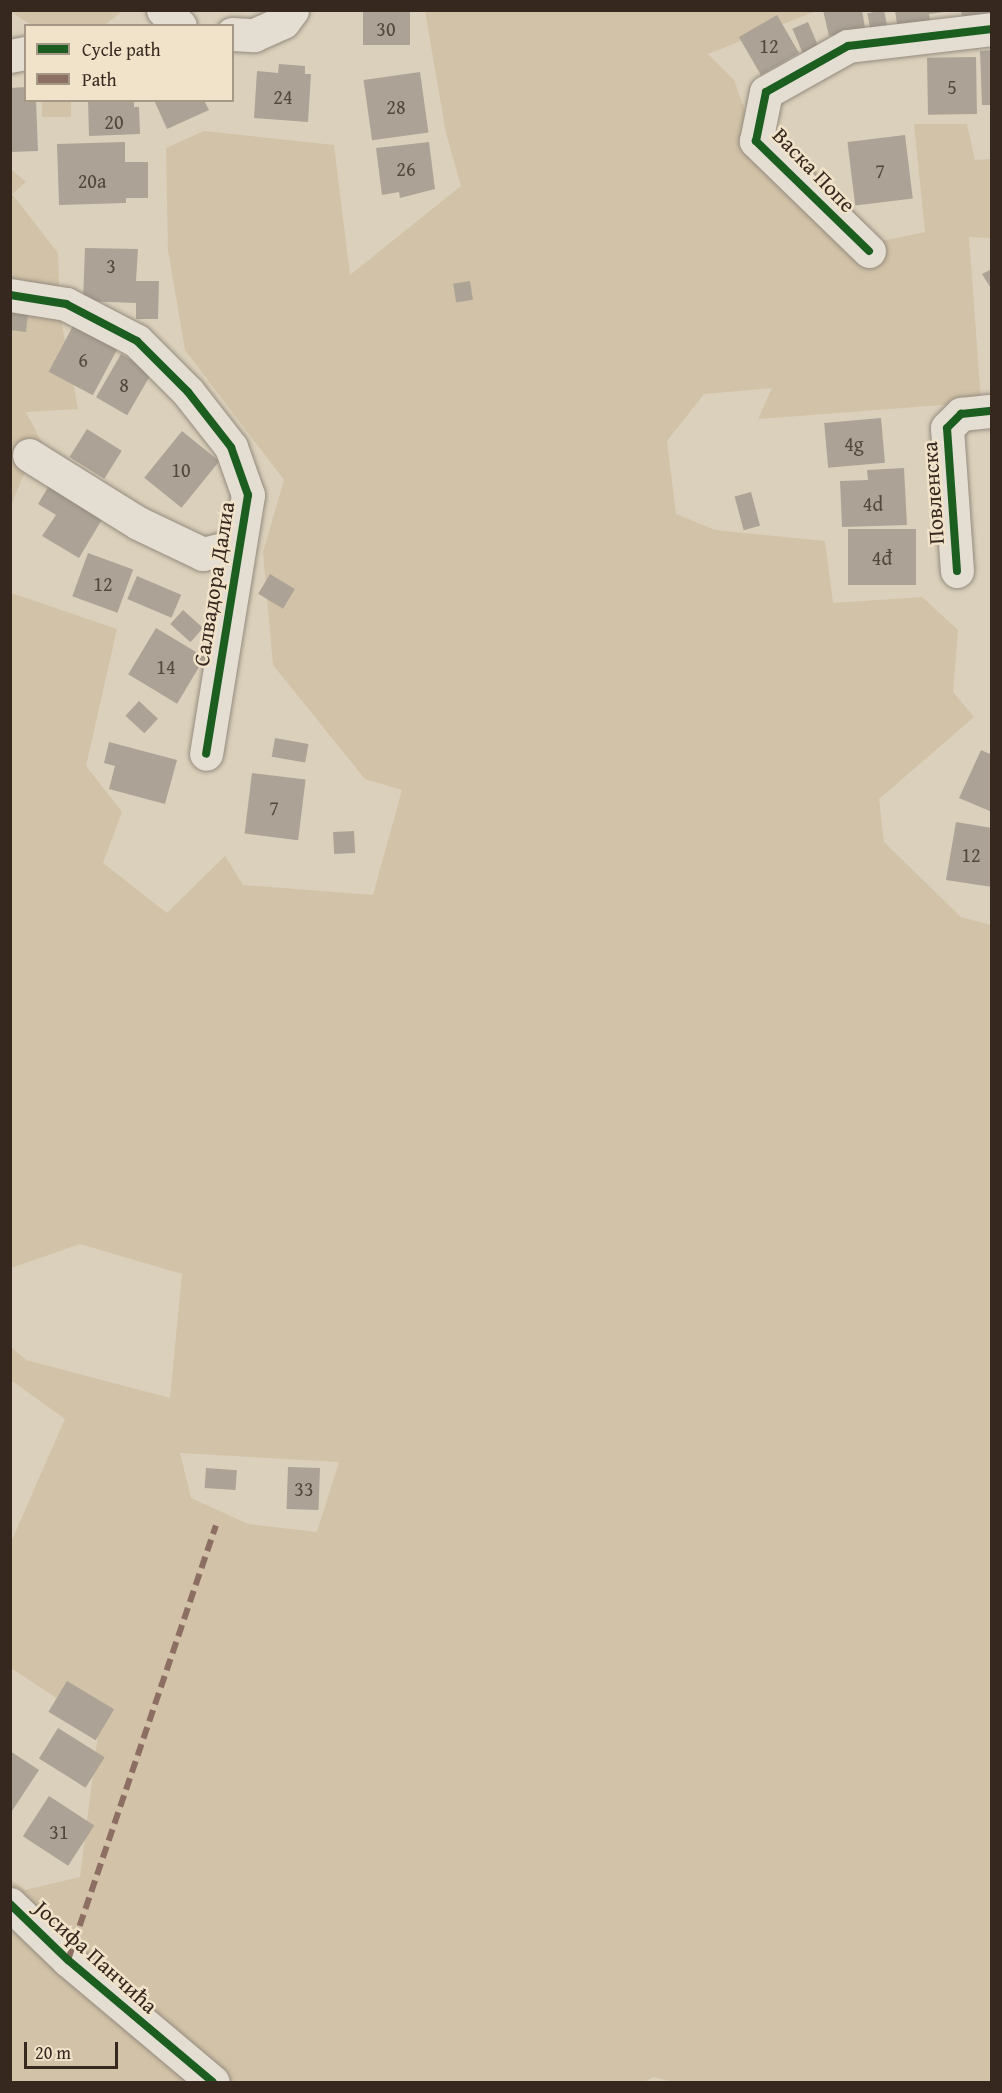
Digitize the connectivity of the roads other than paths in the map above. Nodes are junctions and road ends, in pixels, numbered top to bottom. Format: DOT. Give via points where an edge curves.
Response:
graph roads {
  1 [pos="292,10"];
  2 [pos="992,29"];
  3 [pos="234,34"];
  4 [pos="869,251"];
  5 [pos="10,295"];
  6 [pos="992,411"];
  7 [pos="29,455"];
  8 [pos="238,545"];
  9 [pos="957,571"];
  10 [pos="206,754"];
  11 [pos="10,1904"];
  12 [pos="213,2082"];
  1 -- 3 [label="street" via="283,22 254,34"];
  2 -- 4 [label="street, Васка Попе" via="848,46 766,92 756,141"];
  5 -- 8 [label="street, Салвадора Далиа" via="66,304 137,341 188,392 231,447 248,495"];
  6 -- 9 [label="street, Повленска" via="961,414 947,429"];
  7 -- 8 [label="street, Салвадора Далиа" via="138,523 203,554"];
  8 -- 10 [label="street, Салвадора Далиа"];
  11 -- 12 [label="street, Јосифа Панчића" via="68,1960"];
}
